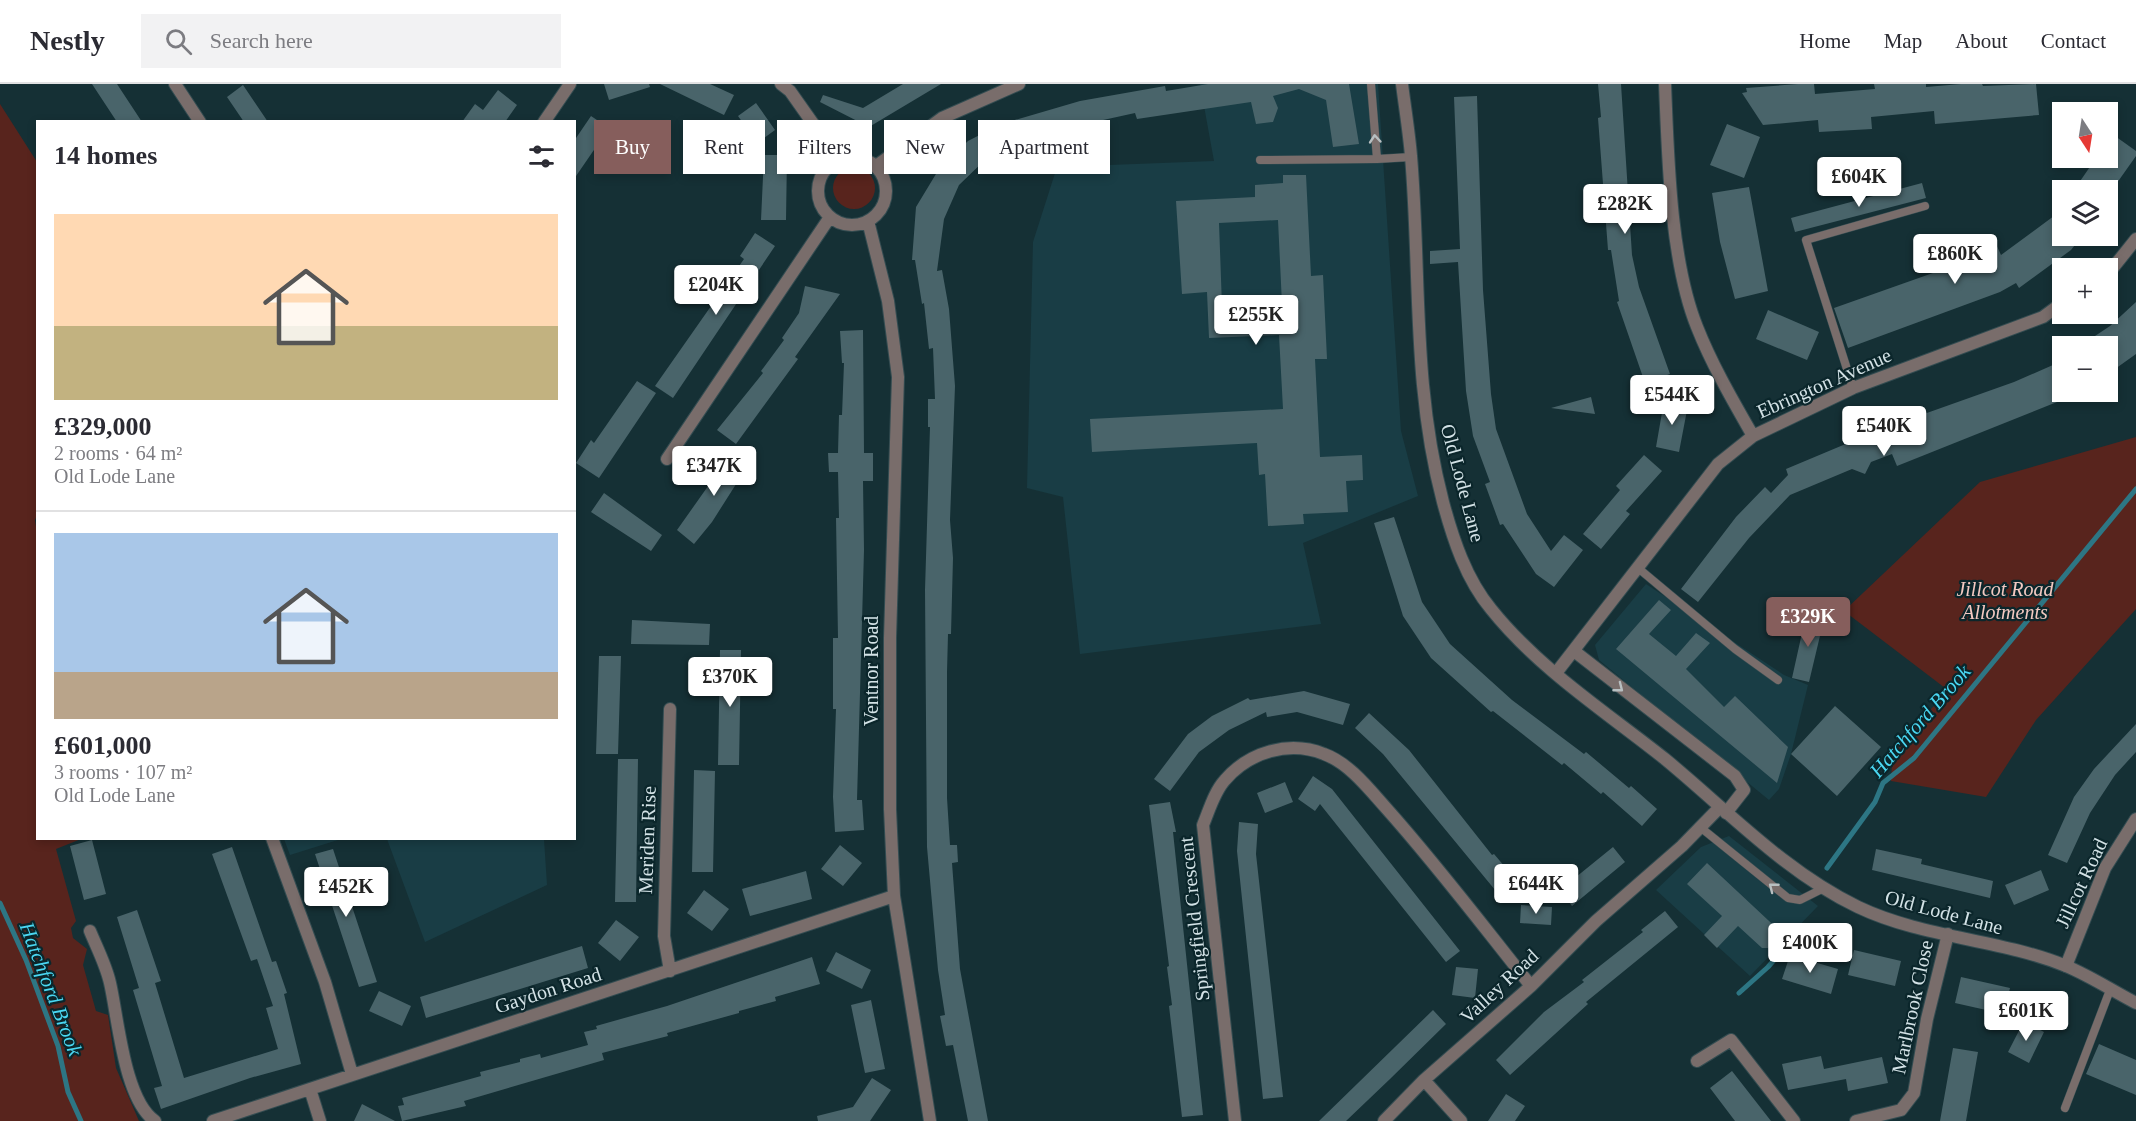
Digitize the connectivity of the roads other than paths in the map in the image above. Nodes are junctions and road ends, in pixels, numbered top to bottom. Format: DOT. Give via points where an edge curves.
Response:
graph roads {
  1 [pos="175,84"];
  2 [pos="570,84"];
  3 [pos="781,84"];
  4 [pos="1019,84"];
  5 [pos="1371,84"];
  6 [pos="1402,84"];
  7 [pos="1665,84"];
  8 [pos="199,120"];
  9 [pos="545,120"];
  10 [pos="810,120"];
  11 [pos="1411,157"];
  12 [pos="1377,159"];
  13 [pos="1260,160"];
  14 [pos="872,163"];
  15 [pos="876,166"];
  16 [pos="823,174"];
  17 [pos="1924,206"];
  18 [pos="830,217"];
  19 [pos="868,221"];
  20 [pos="2136,239"];
  21 [pos="2118,261"];
  22 [pos="2052,310"];
  23 [pos="1853,388"];
  24 [pos="1753,436"];
  25 [pos="667,459"];
  26 [pos="1638,568"];
  27 [pos="1574,651"];
  28 [pos="1556,673"];
  29 [pos="1778,680"];
  30 [pos="670,709"];
  31 [pos="1723,810"];
  32 [pos="2136,819"];
  33 [pos="1700,827"];
  34 [pos="273,840"];
  35 [pos="1824,888"];
  36 [pos="894,896"];
  37 [pos="90,931"];
  38 [pos="1948,934"];
  39 [pos="2066,966"];
  40 [pos="670,971"];
  41 [pos="1531,986"];
  42 [pos="2110,990"];
  43 [pos="2136,1003"];
  44 [pos="1698,1061"];
  45 [pos="352,1074"];
  46 [pos="1424,1080"];
  47 [pos="310,1089"];
  48 [pos="2065,1108"];
  49 [pos="155,1121"];
  50 [pos="213,1121"];
  51 [pos="320,1121"];
  52 [pos="930,1121"];
  53 [pos="1235,1121"];
  54 [pos="1384,1121"];
  55 [pos="1461,1121"];
  56 [pos="1794,1121"];
  57 [pos="1856,1121"];
  1 -- 8 [label="street"];
  2 -- 9 [label="street"];
  3 -- 10 [label="street"];
  4 -- 15 [label="street" via="942,118"];
  12 -- 5 [label="lane, one-way"];
  6 -- 11 [label="street, Old Lode Lane"];
  7 -- 24 [label="street" via="1668,152 1681,268 1689,303 1716,370"];
  11 -- 12 [label="lane"];
  11 -- 28 [label="street, Old Lode Lane" via="1419,362 1433,463 1449,523 1469,573 1489,607"];
  12 -- 13 [label="lane"];
  14 -- 15 [label="street"];
  15 -- 19 [label="street" via="886,182 886,198 878,214"];
  16 -- 18 [label="street" via="819,199"];
  17 -- 23 [label="lane" via="1806,240"];
  18 -- 19 [label="street" via="850,225"];
  18 -- 25 [label="street"];
  19 -- 36 [label="street, Ventnor Road" via="888,301 898,377 890,638"];
  20 -- 21 [label="street"];
  22 -- 23 [label="street, Ebrington Avenue"];
  23 -- 24 [label="street, Ebrington Avenue"];
  24 -- 26 [label="street, Ebrington Avenue" via="1718,464"];
  26 -- 27 [label="street, Ebrington Avenue"];
  26 -- 29 [label="lane"];
  27 -- 28 [label="street, Ebrington Avenue"];
  27 -- 31 [label="street, one-way" via="1735,776 1744,790"];
  28 -- 31 [label="street, Old Lode Lane"];
  30 -- 40 [label="street, Meriden Rise" via="663,936"];
  31 -- 33 [label="street, Valley Road"];
  31 -- 35 [label="street, Old Lode Lane"];
  32 -- 39 [label="street, Jillcot Road" via="2105,868"];
  35 -- 33 [label="lane, one-way" via="1800,900 1788,898"];
  33 -- 41 [label="street, Valley Road"];
  34 -- 45 [label="street" via="325,982"];
  35 -- 38 [label="street, Old Lode Lane" via="1885,919"];
  36 -- 40 [label="street, Gaydon Road"];
  36 -- 52 [label="street, Ventnor Road"];
  37 -- 49 [label="street" via="110,981 120,1043 134,1086 140,1102"];
  38 -- 39 [label="street, Old Lode Lane"];
  38 -- 57 [label="street, Marlbrook Close" via="1914,1093 1901,1110"];
  39 -- 42 [label="street, Old Lode Lane"];
  40 -- 45 [label="street, Gaydon Road"];
  41 -- 46 [label="street, Valley Road"];
  41 -- 53 [label="street, Springfield Crescent" via="1408,832 1342,764 1324,754 1296,749 1273,750 1247,759 1224,781 1203,825"];
  42 -- 43 [label="street, Old Lode Lane"];
  42 -- 48 [label="lane"];
  44 -- 56 [label="street" via="1731,1040"];
  45 -- 47 [label="street, Gaydon Road"];
  46 -- 54 [label="street, Valley Road"];
  46 -- 55 [label="street"];
  47 -- 50 [label="street, Gaydon Road"];
  47 -- 51 [label="street"];
}
